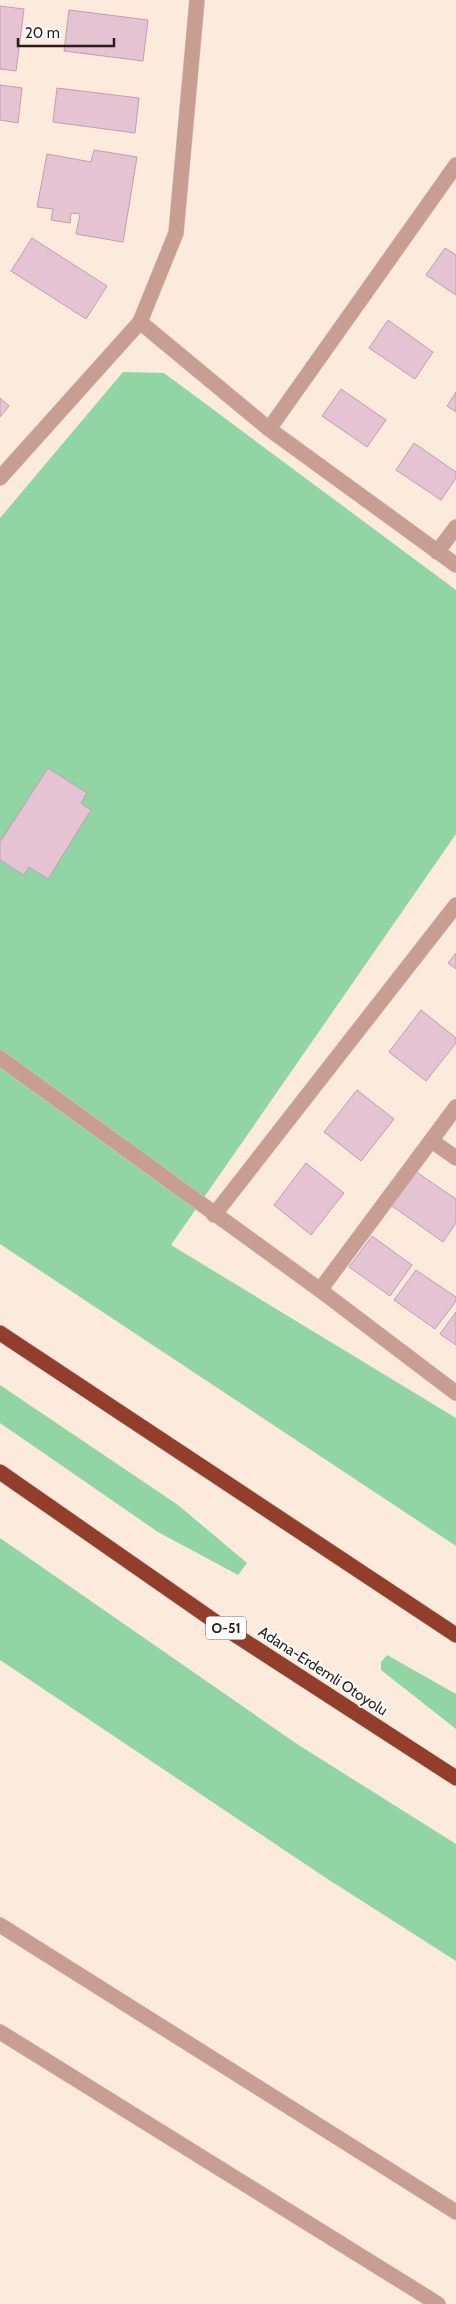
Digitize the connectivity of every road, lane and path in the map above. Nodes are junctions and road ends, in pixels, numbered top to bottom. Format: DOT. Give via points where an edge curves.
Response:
graph roads {
  1 [pos="197,0"];
  2 [pos="456,165"];
  3 [pos="140,322"];
  4 [pos="269,429"];
  5 [pos="0,478"];
  6 [pos="456,527"];
  7 [pos="437,552"];
  8 [pos="456,565"];
  9 [pos="456,905"];
  10 [pos="0,1058"];
  11 [pos="456,1107"];
  12 [pos="432,1141"];
  13 [pos="456,1158"];
  14 [pos="214,1215"];
  15 [pos="320,1290"];
  16 [pos="0,1333"];
  17 [pos="456,1393"];
  18 [pos="0,1472"];
  19 [pos="456,1635"];
  20 [pos="456,1778"];
  21 [pos="0,1925"];
  22 [pos="0,2032"];
  23 [pos="456,2212"];
  24 [pos="438,2304"];
  1 -- 3 [label="street" via="176,233"];
  2 -- 4 [label="street"];
  3 -- 4 [label="street"];
  3 -- 5 [label="street"];
  4 -- 7 [label="street"];
  6 -- 7 [label="street"];
  7 -- 8 [label="street"];
  9 -- 14 [label="street"];
  10 -- 14 [label="street"];
  11 -- 12 [label="street"];
  12 -- 13 [label="street"];
  12 -- 15 [label="street"];
  14 -- 15 [label="street"];
  15 -- 17 [label="street"];
  16 -- 19 [label="highway"];
  18 -- 20 [label="highway, Adana-Erdemli Otoyolu / O-51" via="220,1625"];
  21 -- 23 [label="street"];
  22 -- 24 [label="street"];
}
